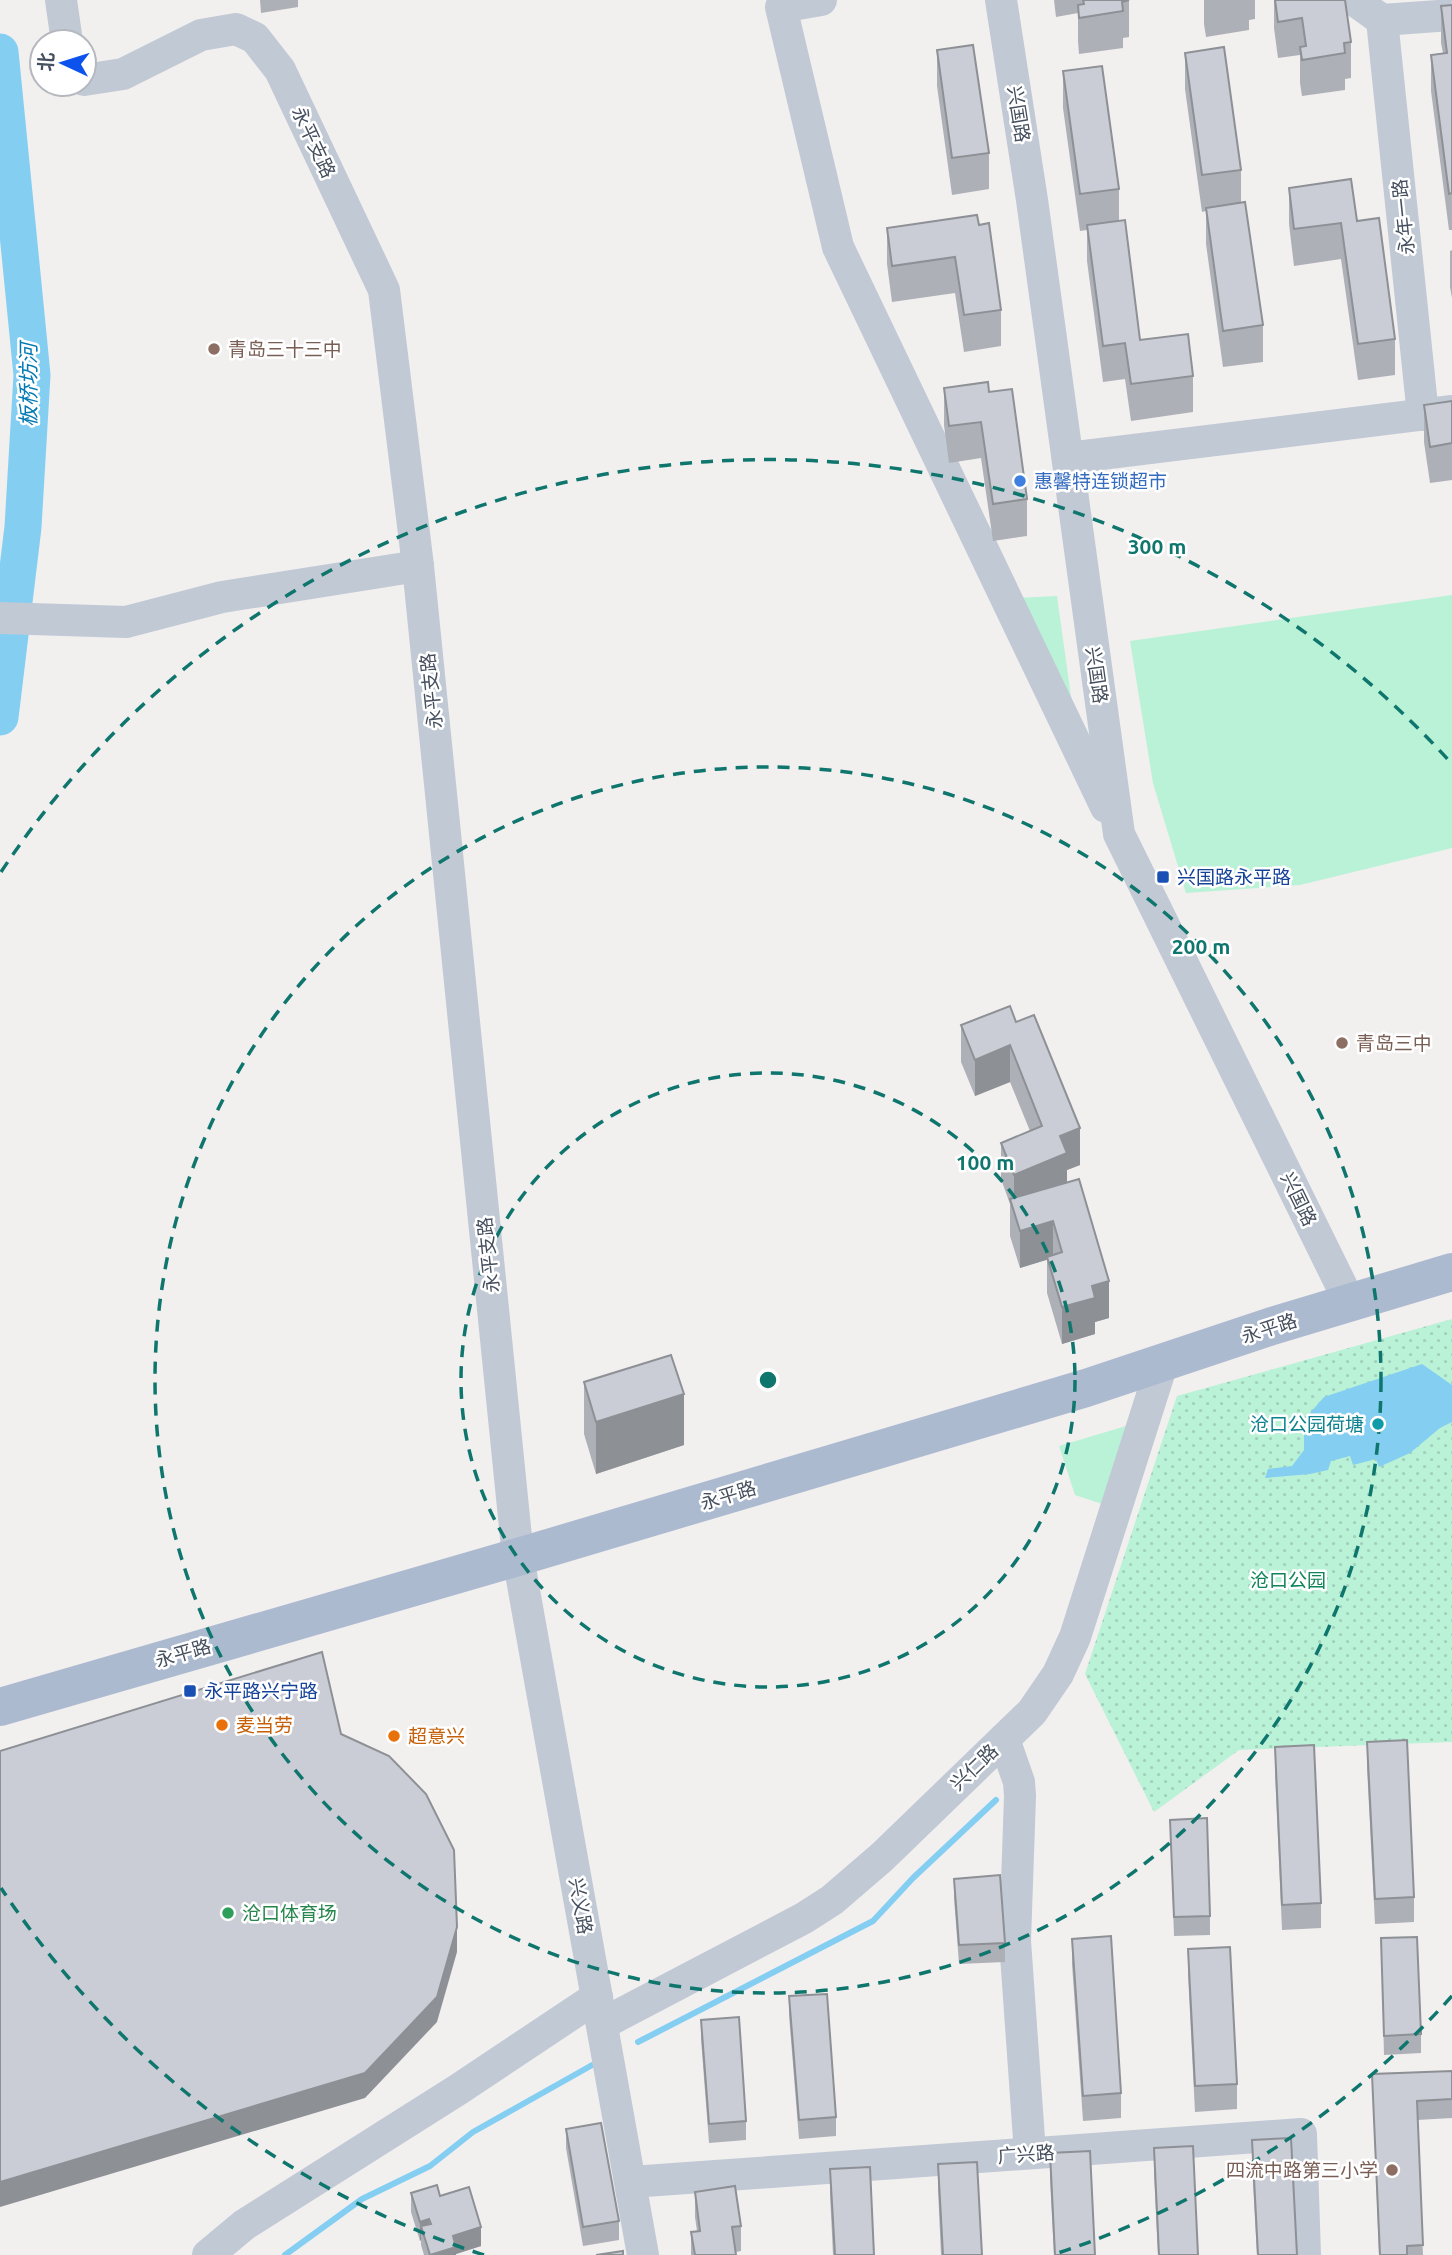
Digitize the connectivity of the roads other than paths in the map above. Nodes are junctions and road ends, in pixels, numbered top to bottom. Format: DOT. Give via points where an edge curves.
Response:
graph roads {
  1 [pos="61,0"];
  2 [pos="821,0"];
  3 [pos="1001,0"];
  4 [pos="1354,0"];
  5 [pos="1452,15"];
  6 [pos="1382,19"];
  7 [pos="65,28"];
  8 [pos="98,78"];
  9 [pos="1438,413"];
  10 [pos="1068,458"];
  11 [pos="418,566"];
  12 [pos="0,618"];
  13 [pos="1119,834"];
  14 [pos="1452,1272"];
  15 [pos="1350,1303"];
  16 [pos="1163,1362"];
  17 [pos="518,1558"];
  18 [pos="0,1707"];
  19 [pos="1004,1739"];
  20 [pos="600,2010"];
  21 [pos="1030,2153"];
  22 [pos="631,2182"];
  23 [pos="208,2255"];
  24 [pos="643,2255"];
  25 [pos="1305,2255"];
  1 -- 7 [label="street"];
  2 -- 13 [label="street" via="781,7 838,247"];
  3 -- 10 [label="street, 兴国路"];
  4 -- 6 [label="street"];
  5 -- 6 [label="street"];
  6 -- 9 [label="street, 永年一路"];
  8 -- 11 [label="street, 永平支路" via="123,74 201,35 236,29 255,38 280,70 384,290"];
  9 -- 10 [label="street"];
  10 -- 13 [label="street, 兴国路"];
  11 -- 12 [label="street" via="222,597 126,622"];
  11 -- 17 [label="street, 永平支路"];
  13 -- 15 [label="street, 兴国路"];
  14 -- 15 [label="main road, 永平路"];
  15 -- 16 [label="main road, 永平路"];
  16 -- 17 [label="main road, 永平路"];
  16 -- 19 [label="street, 兴仁路" via="1075,1637 1058,1674 1032,1712"];
  17 -- 18 [label="main road, 永平路"];
  17 -- 20 [label="street, 兴义路"];
  19 -- 20 [label="street, 兴仁路" via="832,1900"];
  19 -- 21 [label="street" via="1020,1796 1015,1941"];
  20 -- 22 [label="street, 兴义路"];
  20 -- 23 [label="street, 兴仁路" via="459,2089 244,2225"];
  21 -- 22 [label="street, 广兴路"];
  21 -- 25 [label="street, 广兴路" via="1301,2134"];
  22 -- 24 [label="street, 兴义路"];
}
